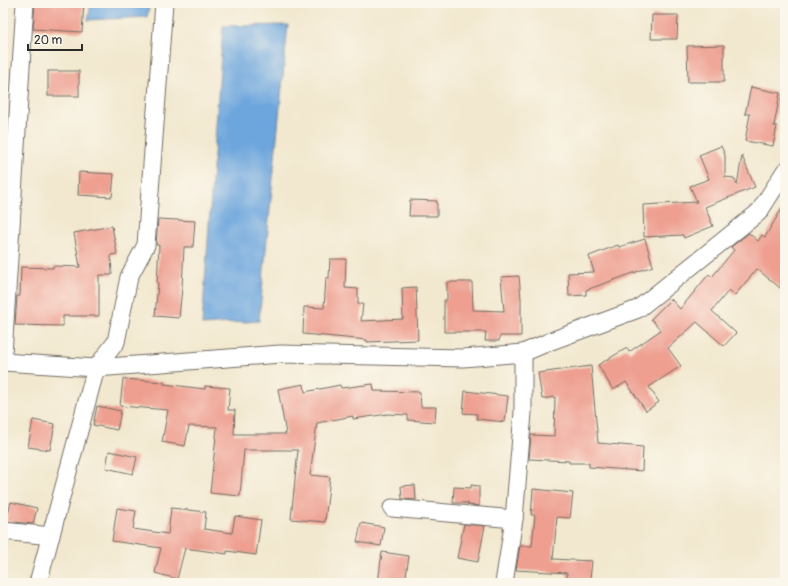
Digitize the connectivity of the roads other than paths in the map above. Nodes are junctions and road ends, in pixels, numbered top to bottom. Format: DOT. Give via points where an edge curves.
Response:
graph roads {
  1 [pos="25,3"];
  2 [pos="164,3"];
  3 [pos="785,171"];
  4 [pos="523,353"];
  5 [pos="3,354"];
  6 [pos="3,362"];
  7 [pos="96,368"];
  8 [pos="392,508"];
  9 [pos="514,519"];
  10 [pos="3,531"];
  11 [pos="51,536"];
  12 [pos="38,583"];
  13 [pos="504,583"];
  1 -- 5 [label="street"];
  2 -- 7 [label="street" via="146,245 129,277 116,342"];
  3 -- 4 [label="street" via="759,212 638,309"];
  4 -- 7 [label="street" via="463,358 280,354"];
  4 -- 9 [label="street" via="523,413"];
  6 -- 7 [label="street"];
  7 -- 11 [label="street"];
  8 -- 9 [label="street"];
  9 -- 13 [label="street"];
  10 -- 11 [label="street"];
  11 -- 12 [label="street"];
}
